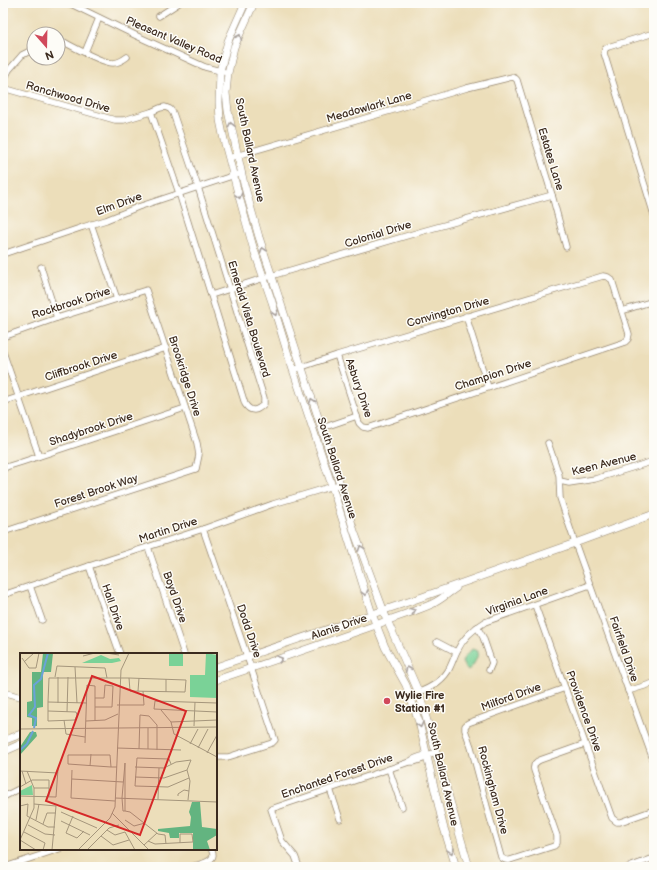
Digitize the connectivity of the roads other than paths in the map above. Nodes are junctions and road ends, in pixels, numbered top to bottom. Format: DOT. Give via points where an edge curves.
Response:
graph roads {
  1 [pos="69,3"];
  2 [pos="179,3"];
  3 [pos="245,3"];
  4 [pos="254,3"];
  5 [pos="159,16"];
  6 [pos="99,18"];
  7 [pos="653,35"];
  8 [pos="66,43"];
  9 [pos="85,52"];
  10 [pos="26,53"];
  11 [pos="127,57"];
  12 [pos="220,71"];
  13 [pos="228,73"];
  14 [pos="515,78"];
  15 [pos="3,82"];
  16 [pos="3,88"];
  17 [pos="151,112"];
  18 [pos="238,156"];
  19 [pos="229,158"];
  20 [pos="242,174"];
  21 [pos="233,175"];
  22 [pos="198,187"];
  23 [pos="178,194"];
  24 [pos="552,195"];
  25 [pos="652,200"];
  26 [pos="654,215"];
  27 [pos="90,224"];
  28 [pos="566,247"];
  29 [pos="3,254"];
  30 [pos="40,267"];
  31 [pos="272,276"];
  32 [pos="264,278"];
  33 [pos="230,289"];
  34 [pos="146,290"];
  35 [pos="211,295"];
  36 [pos="117,299"];
  37 [pos="650,302"];
  38 [pos="622,310"];
  39 [pos="466,316"];
  40 [pos="57,318"];
  41 [pos="3,336"];
  42 [pos="166,348"];
  43 [pos="3,352"];
  44 [pos="337,355"];
  45 [pos="301,367"];
  46 [pos="293,370"];
  47 [pos="488,387"];
  48 [pos="19,397"];
  49 [pos="3,402"];
  50 [pos="185,408"];
  51 [pos="357,416"];
  52 [pos="363,427"];
  53 [pos="322,428"];
  54 [pos="548,443"];
  55 [pos="39,456"];
  56 [pos="654,461"];
  57 [pos="196,469"];
  58 [pos="3,470"];
  59 [pos="560,481"];
  60 [pos="340,484"];
  61 [pos="332,486"];
  62 [pos="654,514"];
  63 [pos="203,529"];
  64 [pos="3,532"];
  65 [pos="575,543"];
  66 [pos="148,547"];
  67 [pos="88,566"];
  68 [pos="465,582"];
  69 [pos="590,585"];
  70 [pos="30,586"];
  71 [pos="3,595"];
  72 [pos="535,605"];
  73 [pos="384,610"];
  74 [pos="372,614"];
  75 [pos="42,620"];
  76 [pos="387,620"];
  77 [pos="376,625"];
  78 [pos="477,627"];
  79 [pos="437,642"];
  80 [pos="456,652"];
  81 [pos="120,653"];
  82 [pos="184,653"];
  83 [pos="247,657"];
  84 [pos="217,667"];
  85 [pos="251,668"];
  86 [pos="489,670"];
  87 [pos="217,680"];
  88 [pos="654,683"];
  89 [pos="565,688"];
  90 [pos="628,691"];
  91 [pos="3,692"];
  92 [pos="418,692"];
  93 [pos="410,695"];
  94 [pos="20,697"];
  95 [pos="465,726"];
  96 [pos="20,734"];
  97 [pos="3,741"];
  98 [pos="20,744"];
  99 [pos="585,744"];
  100 [pos="3,752"];
  101 [pos="436,752"];
  102 [pos="426,755"];
  103 [pos="217,757"];
  104 [pos="654,762"];
  105 [pos="389,769"];
  106 [pos="20,788"];
  107 [pos="330,789"];
  108 [pos="3,797"];
  109 [pos="402,807"];
  110 [pos="654,810"];
  111 [pos="340,819"];
  112 [pos="56,850"];
  113 [pos="212,850"];
  114 [pos="654,858"];
  115 [pos="5,867"];
  116 [pos="191,867"];
  117 [pos="299,867"];
  118 [pos="456,867"];
  119 [pos="469,867"];
  120 [pos="629,867"];
  1 -- 6 [label="street, Pleasant Valley Road"];
  2 -- 5 [label="street"];
  3 -- 12 [label="main road, South Ballard Avenue" via="228,41"];
  13 -- 4 [label="main road, South Ballard Avenue, one-way" via="234,47"];
  6 -- 9 [label="street"];
  6 -- 12 [label="street, Pleasant Valley Road" via="205,67"];
  7 -- 25 [label="street" via="611,46 605,49 604,53"];
  8 -- 9 [label="street"];
  9 -- 11 [label="street" via="112,63 120,62"];
  10 -- 15 [label="street" via="9,70"];
  12 -- 13 [label="street, Pleasant Valley Road"];
  12 -- 19 [label="main road, South Ballard Avenue" via="218,102"];
  18 -- 13 [label="main road, South Ballard Avenue, one-way" via="228,111"];
  14 -- 18 [label="street, Meadowlark Lane" via="467,88"];
  14 -- 24 [label="street, Estates Lane"];
  16 -- 17 [label="street, Ranchwood Drive" via="115,120"];
  17 -- 22 [label="street, Emerald Vista Boulevard" via="165,107 173,113"];
  17 -- 23 [label="street, Emerald Vista Boulevard"];
  18 -- 19 [label="street, Meadowlark Lane"];
  18 -- 20 [label="main road, South Ballard Avenue"];
  19 -- 21 [label="main road, South Ballard Avenue"];
  20 -- 21 [label="street, Elm Drive"];
  31 -- 20 [label="main road, South Ballard Avenue, one-way"];
  21 -- 22 [label="street, Elm Drive"];
  21 -- 32 [label="main road, South Ballard Avenue, one-way"];
  22 -- 23 [label="street, Elm Drive"];
  22 -- 33 [label="street, Emerald Vista Boulevard"];
  23 -- 27 [label="street, Elm Drive"];
  23 -- 35 [label="street, Emerald Vista Boulevard"];
  24 -- 28 [label="street, Estates Lane"];
  24 -- 31 [label="street, Colonial Drive"];
  25 -- 26 [label="street"];
  27 -- 29 [label="street, Elm Drive"];
  27 -- 36 [label="street"];
  30 -- 40 [label="street"];
  31 -- 32 [label="street, Colonial Drive"];
  31 -- 45 [label="main road, South Ballard Avenue"];
  32 -- 33 [label="street, Colonial Drive"];
  32 -- 46 [label="main road, South Ballard Avenue, one-way"];
  33 -- 35 [label="street, Colonial Drive"];
  33 -- 35 [label="street, Emerald Vista Boulevard" via="264,398 264,404 254,410 245,404"];
  34 -- 36 [label="street, Rockbrook Drive"];
  34 -- 42 [label="street, Brookridge Drive"];
  36 -- 40 [label="street, Rockbrook Drive"];
  37 -- 38 [label="street"];
  38 -- 39 [label="street, Convington Drive" via="612,280 603,276"];
  38 -- 47 [label="street, Champion Drive" via="629,334 625,342"];
  39 -- 44 [label="street, Convington Drive"];
  39 -- 47 [label="street"];
  40 -- 41 [label="street, Rockbrook Drive"];
  42 -- 48 [label="street, Cliffbrook Drive"];
  42 -- 50 [label="street, Brookridge Drive"];
  43 -- 48 [label="street"];
  44 -- 45 [label="street, Convington Drive"];
  44 -- 51 [label="street, Asbury Drive"];
  45 -- 46 [label="street, Convington Drive"];
  53 -- 45 [label="main road, South Ballard Avenue, one-way"];
  46 -- 61 [label="main road, South Ballard Avenue"];
  47 -- 52 [label="street, Champion Drive" via="368,428"];
  48 -- 49 [label="street, Cliffbrook Drive"];
  48 -- 55 [label="street"];
  50 -- 55 [label="street, Shadybrook Drive"];
  50 -- 57 [label="street, Brookridge Drive" via="199,455"];
  51 -- 52 [label="street, Asbury Drive"];
  51 -- 53 [label="street"];
  53 -- 60 [label="main road, South Ballard Avenue"];
  54 -- 59 [label="street, Fairfield Drive"];
  55 -- 58 [label="street, Shadybrook Drive"];
  56 -- 59 [label="street, Keen Avenue" via="595,479 569,483"];
  57 -- 64 [label="street, Forest Brook Way"];
  59 -- 65 [label="street, Fairfield Drive" via="560,498"];
  60 -- 61 [label="street, Martin Drive"];
  73 -- 60 [label="main road, South Ballard Avenue, one-way" via="354,531"];
  61 -- 63 [label="street, Martin Drive"];
  61 -- 74 [label="main road, South Ballard Avenue, one-way"];
  62 -- 65 [label="main road, Alanis Drive"];
  63 -- 66 [label="street, Martin Drive"];
  63 -- 83 [label="street, Dodd Drive"];
  65 -- 68 [label="main road, Alanis Drive"];
  65 -- 69 [label="street, Fairfield Drive"];
  66 -- 67 [label="street, Martin Drive"];
  66 -- 82 [label="street, Boyd Drive"];
  67 -- 70 [label="street, Martin Drive"];
  67 -- 81 [label="street, Hall Drive"];
  68 -- 73 [label="main road, Alanis Drive"];
  76 -- 68 [label="main road, Alanis Drive, one-way" via="431,604"];
  69 -- 72 [label="street, Virginia Lane"];
  69 -- 90 [label="street, Fairfield Drive"];
  70 -- 71 [label="street, Martin Drive"];
  70 -- 75 [label="street"];
  72 -- 78 [label="street, Virginia Lane"];
  72 -- 89 [label="street, Providence Drive"];
  73 -- 74 [label="main road, Alanis Drive"];
  73 -- 76 [label="main road, South Ballard Avenue"];
  74 -- 77 [label="main road, South Ballard Avenue"];
  74 -- 83 [label="main road, Alanis Drive"];
  76 -- 77 [label="main road, Alanis Drive"];
  92 -- 76 [label="main road, South Ballard Avenue, one-way"];
  85 -- 77 [label="main road, Alanis Drive, one-way"];
  77 -- 93 [label="main road, South Ballard Avenue"];
  78 -- 80 [label="street, Virginia Lane" via="468,634"];
  78 -- 86 [label="street" via="484,637 492,662"];
  79 -- 80 [label="street"];
  80 -- 92 [label="street, Virginia Lane" via="448,671 441,679 433,686"];
  83 -- 84 [label="main road, Alanis Drive"];
  83 -- 85 [label="street, Dodd Drive"];
  85 -- 87 [label="main road, Alanis Drive"];
  85 -- 103 [label="street, Dodd Drive" via="275,740 228,757"];
  88 -- 90 [label="street"];
  89 -- 95 [label="street, Milford Drive"];
  89 -- 99 [label="street, Providence Drive"];
  90 -- 104 [label="street, Fairfield Drive"];
  91 -- 94 [label="street"];
  92 -- 93 [label="street, Virginia Lane"];
  92 -- 101 [label="main road, South Ballard Avenue"];
  93 -- 102 [label="main road, South Ballard Avenue, one-way"];
  95 -- 99 [label="street, Rockingham Drive" via="501,857 508,861 554,846 558,841 534,765 537,761"];
  96 -- 97 [label="main road"];
  98 -- 100 [label="main road"];
  99 -- 110 [label="street, Providence Drive" via="612,818 620,822"];
  101 -- 102 [label="street, Enchanted Forest Drive"];
  101 -- 119 [label="main road, South Ballard Avenue"];
  102 -- 105 [label="street, Enchanted Forest Drive"];
  102 -- 118 [label="main road, South Ballard Avenue, one-way"];
  105 -- 107 [label="street, Enchanted Forest Drive"];
  105 -- 109 [label="street"];
  106 -- 108 [label="street"];
  107 -- 111 [label="street"];
  107 -- 117 [label="street, Enchanted Forest Drive" via="271,809 282,841 295,856"];
  112 -- 115 [label="street"];
  113 -- 116 [label="street" via="213,855 209,861"];
  114 -- 120 [label="street"];
}
